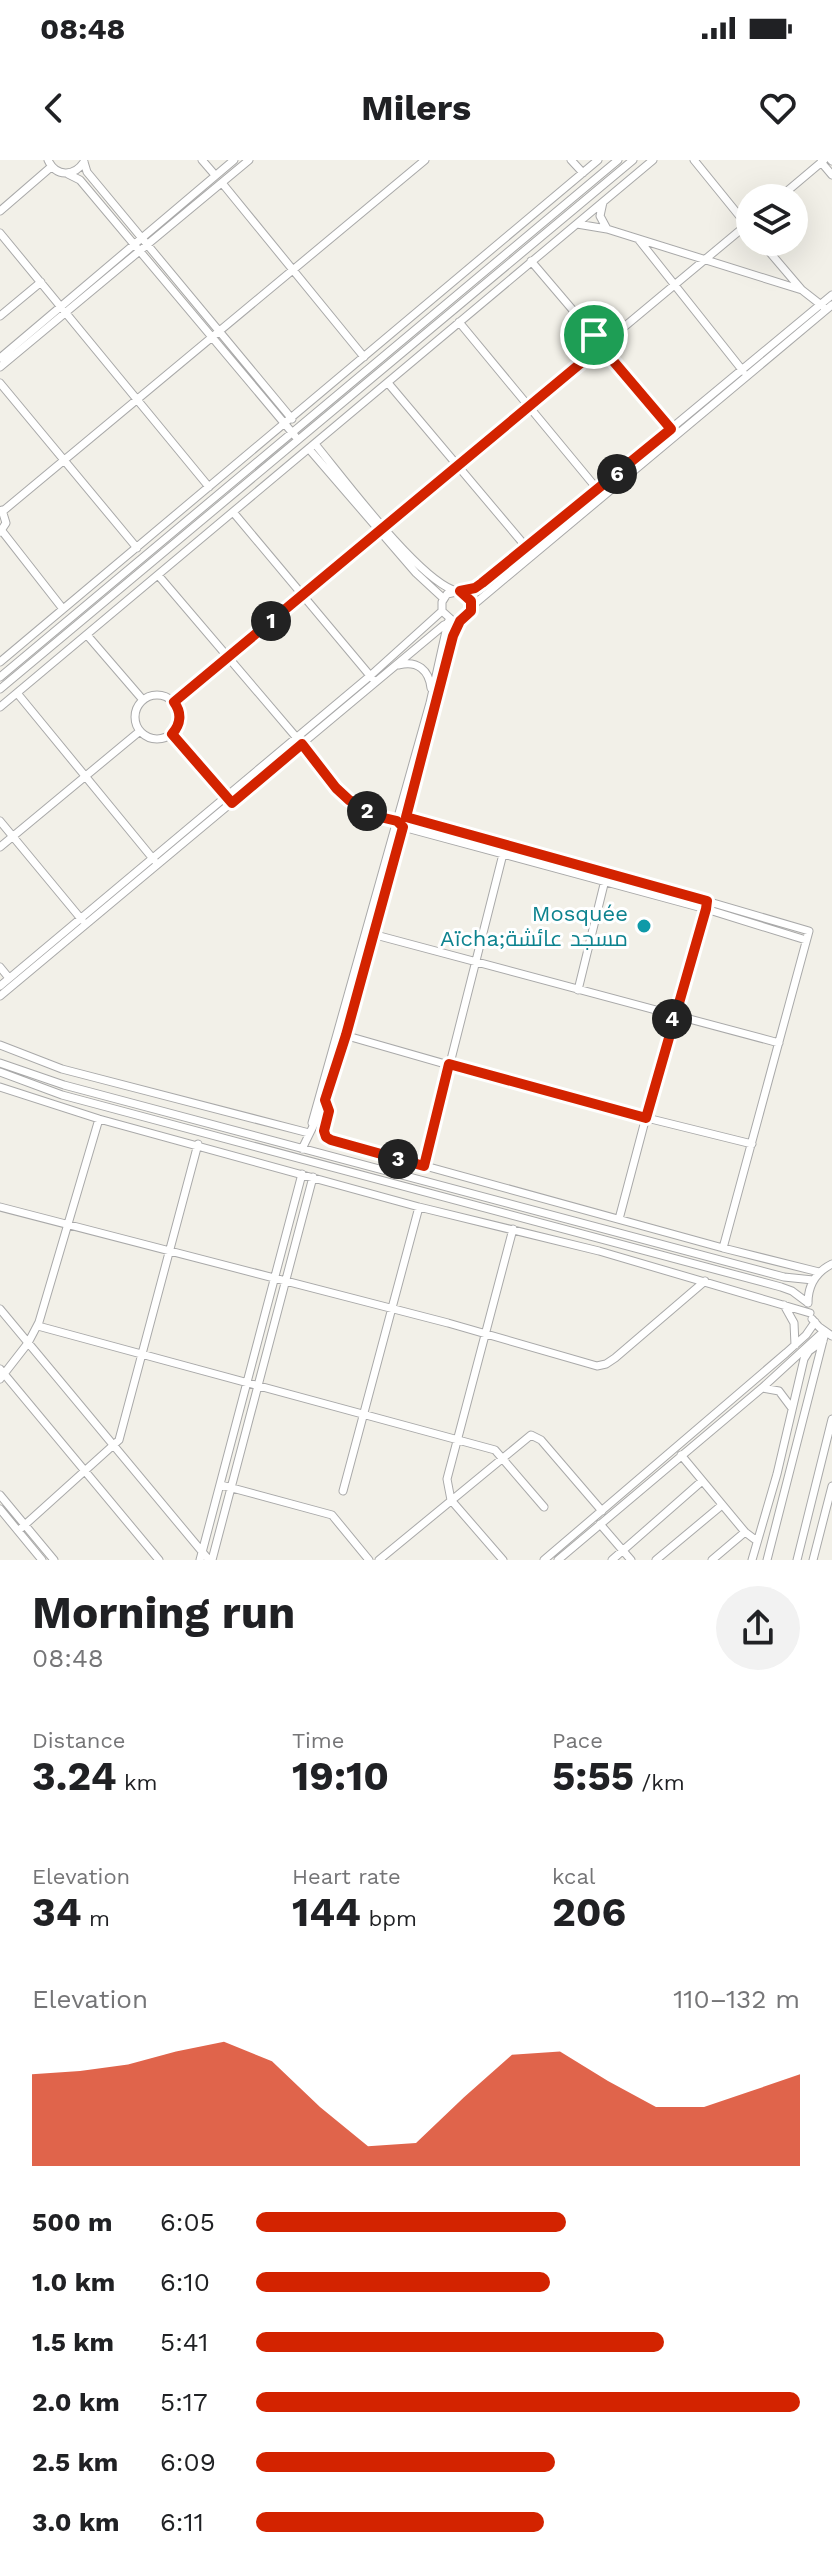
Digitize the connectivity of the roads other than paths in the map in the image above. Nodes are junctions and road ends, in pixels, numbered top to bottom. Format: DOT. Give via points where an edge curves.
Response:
graph roads {
  1 [pos="202,160"];
  2 [pos="234,160"];
  3 [pos="249,160"];
  4 [pos="425,160"];
  5 [pos="571,160"];
  6 [pos="598,160"];
  7 [pos="618,160"];
  8 [pos="633,160"];
  9 [pos="653,160"];
  10 [pos="694,160"];
  11 [pos="84,161"];
  12 [pos="822,161"];
  13 [pos="50,163"];
  14 [pos="583,173"];
  15 [pos="68,174"];
  16 [pos="215,175"];
  17 [pos="832,175"];
  18 [pos="222,183"];
  19 [pos="795,184"];
  20 [pos="604,201"];
  21 [pos="736,210"];
  22 [pos="0,211"];
  23 [pos="575,224"];
  24 [pos="607,229"];
  25 [pos="0,233"];
  26 [pos="736,235"];
  27 [pos="638,239"];
  28 [pos="145,242"];
  29 [pos="137,248"];
  30 [pos="773,256"];
  31 [pos="705,259"];
  32 [pos="531,261"];
  33 [pos="292,271"];
  34 [pos="41,282"];
  35 [pos="675,285"];
  36 [pos="802,290"];
  37 [pos="832,295"];
  38 [pos="827,306"];
  39 [pos="63,310"];
  40 [pos="0,316"];
  41 [pos="459,322"];
  42 [pos="220,330"];
  43 [pos="594,335"];
  44 [pos="211,337"];
  45 [pos="612,337"];
  46 [pos="593,353"];
  47 [pos="609,356"];
  48 [pos="364,357"];
  49 [pos="0,358"];
  50 [pos="0,367"];
  51 [pos="745,373"];
  52 [pos="0,383"];
  53 [pos="388,383"];
  54 [pos="138,398"];
  55 [pos="530,405"];
  56 [pos="291,418"];
  57 [pos="283,425"];
  58 [pos="299,427"];
  59 [pos="671,429"];
  60 [pos="291,434"];
  61 [pos="300,439"];
  62 [pos="312,446"];
  63 [pos="63,460"];
  64 [pos="458,466"];
  65 [pos="209,487"];
  66 [pos="598,490"];
  67 [pos="2,510"];
  68 [pos="233,512"];
  69 [pos="382,530"];
  70 [pos="1,532"];
  71 [pos="137,548"];
  72 [pos="527,548"];
  73 [pos="158,575"];
  74 [pos="458,591"];
  75 [pos="302,596"];
  76 [pos="443,598"];
  77 [pos="472,606"];
  78 [pos="63,609"];
  79 [pos="442,611"];
  80 [pos="452,621"];
  81 [pos="87,635"];
  82 [pos="229,656"];
  83 [pos="0,662"];
  84 [pos="393,668"];
  85 [pos="0,677"];
  86 [pos="373,680"];
  87 [pos="0,689"];
  88 [pos="17,693"];
  89 [pos="143,700"];
  90 [pos="174,702"];
  91 [pos="430,703"];
  92 [pos="0,707"];
  93 [pos="140,731"];
  94 [pos="172,734"];
  95 [pos="300,741"];
  96 [pos="85,776"];
  97 [pos="229,800"];
  98 [pos="0,821"];
  99 [pos="402,822"];
  100 [pos="13,836"];
  101 [pos="505,844"];
  102 [pos="0,847"];
  103 [pos="502,855"];
  104 [pos="156,861"];
  105 [pos="607,872"];
  106 [pos="605,883"];
  107 [pos="706,905"];
  108 [pos="83,921"];
  109 [pos="370,933"];
  110 [pos="806,940"];
  111 [pos="476,961"];
  112 [pos="0,967"];
  113 [pos="9,978"];
  114 [pos="0,986"];
  115 [pos="578,990"];
  116 [pos="0,996"];
  117 [pos="673,1015"];
  118 [pos="343,1034"];
  119 [pos="779,1043"];
  120 [pos="0,1045"];
  121 [pos="0,1063"];
  122 [pos="449,1064"];
  123 [pos="0,1072"];
  124 [pos="1,1090"];
  125 [pos="325,1100"];
  126 [pos="646,1118"];
  127 [pos="99,1119"];
  128 [pos="309,1133"];
  129 [pos="198,1144"];
  130 [pos="752,1144"];
  131 [pos="302,1149"];
  132 [pos="424,1166"];
  133 [pos="302,1174"];
  134 [pos="313,1177"];
  135 [pos="0,1207"];
  136 [pos="419,1207"];
  137 [pos="619,1219"];
  138 [pos="68,1226"];
  139 [pos="513,1229"];
  140 [pos="723,1248"];
  141 [pos="169,1251"];
  142 [pos="832,1264"];
  143 [pos="819,1272"];
  144 [pos="275,1279"];
  145 [pos="813,1280"];
  146 [pos="705,1281"];
  147 [pos="286,1282"];
  148 [pos="783,1303"];
  149 [pos="808,1303"];
  150 [pos="0,1309"];
  151 [pos="392,1309"];
  152 [pos="810,1313"];
  153 [pos="815,1322"];
  154 [pos="38,1326"];
  155 [pos="484,1334"];
  156 [pos="826,1335"];
  157 [pos="28,1343"];
  158 [pos="795,1345"];
  159 [pos="142,1354"];
  160 [pos="2,1374"];
  161 [pos="248,1382"];
  162 [pos="260,1385"];
  163 [pos="762,1388"];
  164 [pos="792,1409"];
  165 [pos="364,1412"];
  166 [pos="832,1419"];
  167 [pos="456,1437"];
  168 [pos="115,1446"];
  169 [pos="674,1448"];
  170 [pos="682,1457"];
  171 [pos="502,1458"];
  172 [pos="85,1472"];
  173 [pos="702,1481"];
  174 [pos="221,1485"];
  175 [pos="832,1486"];
  176 [pos="232,1488"];
  177 [pos="343,1491"];
  178 [pos="0,1495"];
  179 [pos="451,1500"];
  180 [pos="722,1505"];
  181 [pos="544,1507"];
  182 [pos="0,1509"];
  183 [pos="602,1511"];
  184 [pos="600,1524"];
  185 [pos="21,1527"];
  186 [pos="745,1532"];
  187 [pos="757,1541"];
  188 [pos="623,1550"];
  189 [pos="201,1556"];
  190 [pos="42,1560"];
  191 [pos="54,1560"];
  192 [pos="159,1560"];
  193 [pos="210,1560"];
  194 [pos="369,1560"];
  195 [pos="379,1560"];
  196 [pos="503,1560"];
  197 [pos="544,1560"];
  198 [pos="558,1560"];
  199 [pos="612,1560"];
  200 [pos="631,1560"];
  201 [pos="656,1560"];
  202 [pos="712,1560"];
  203 [pos="752,1560"];
  204 [pos="767,1560"];
  205 [pos="797,1560"];
  206 [pos="813,1560"];
  1 -- 16 [label="street"];
  2 -- 16 [label="street"];
  3 -- 18 [label="street"];
  4 -- 33 [label="street"];
  5 -- 14 [label="street"];
  6 -- 14 [label="street"];
  7 -- 58 [label="street"];
  8 -- 61 [label="street"];
  9 -- 20 [label="street"];
  10 -- 21 [label="street"];
  11 -- 15 [label="street"];
  11 -- 28 [label="street" via="87,172"];
  12 -- 17 [label="street"];
  12 -- 19 [label="street"];
  13 -- 15 [label="street"];
  13 -- 22 [label="street"];
  14 -- 48 [label="street"];
  15 -- 29 [label="street" via="80,180"];
  16 -- 28 [label="street"];
  18 -- 28 [label="street"];
  18 -- 33 [label="street"];
  20 -- 23 [label="street"];
  20 -- 24 [label="street" via="600,216"];
  23 -- 24 [label="street"];
  23 -- 32 [label="street"];
  24 -- 27 [label="street"];
  25 -- 34 [label="street"];
  26 -- 31 [label="street"];
  27 -- 31 [label="street"];
  27 -- 35 [label="street"];
  28 -- 29 [label="street"];
  28 -- 42 [label="street"];
  29 -- 39 [label="street"];
  29 -- 44 [label="street"];
  30 -- 36 [label="street"];
  31 -- 35 [label="street"];
  31 -- 36 [label="street"];
  32 -- 41 [label="street"];
  32 -- 43 [label="street"];
  33 -- 42 [label="street"];
  33 -- 48 [label="street"];
  34 -- 39 [label="street"];
  34 -- 40 [label="street"];
  35 -- 45 [label="street"];
  35 -- 51 [label="street"];
  36 -- 38 [label="street"];
  37 -- 38 [label="street"];
  38 -- 51 [label="street"];
  39 -- 49 [label="street"];
  39 -- 50 [label="street"];
  39 -- 54 [label="street"];
  41 -- 53 [label="street"];
  41 -- 55 [label="street"];
  42 -- 44 [label="street"];
  42 -- 56 [label="street"];
  43 -- 45 [label="street"];
  43 -- 46 [label="street" via="589,346"];
  44 -- 54 [label="street"];
  44 -- 57 [label="street"];
  45 -- 47 [label="street" via="615,345"];
  46 -- 47 [label="street"];
  46 -- 55 [label="street"];
  47 -- 59 [label="street"];
  48 -- 56 [label="street"];
  51 -- 59 [label="street"];
  51 -- 77 [label="street"];
  52 -- 63 [label="street"];
  53 -- 62 [label="street"];
  53 -- 64 [label="street"];
  54 -- 63 [label="street"];
  54 -- 65 [label="street"];
  55 -- 64 [label="street"];
  55 -- 66 [label="street"];
  56 -- 57 [label="street"];
  56 -- 58 [label="street"];
  57 -- 60 [label="street"];
  57 -- 65 [label="street"];
  58 -- 60 [label="street"];
  58 -- 61 [label="street"];
  59 -- 66 [label="street"];
  60 -- 61 [label="street"];
  60 -- 85 [label="street"];
  61 -- 87 [label="street"];
  62 -- 68 [label="street"];
  62 -- 69 [label="street"];
  63 -- 67 [label="street"];
  63 -- 71 [label="street"];
  64 -- 69 [label="street"];
  64 -- 72 [label="street"];
  65 -- 71 [label="street"];
  66 -- 72 [label="street"];
  67 -- 70 [label="street" via="6,523"];
  68 -- 73 [label="street"];
  68 -- 75 [label="street"];
  69 -- 74 [label="street" via="443,586"];
  69 -- 75 [label="street"];
  69 -- 76 [label="street"];
  70 -- 78 [label="street"];
  71 -- 78 [label="street"];
  72 -- 74 [label="street" via="475,588"];
  73 -- 81 [label="street"];
  73 -- 82 [label="street"];
  74 -- 76 [label="street"];
  74 -- 77 [label="street"];
  75 -- 82 [label="street"];
  75 -- 86 [label="street"];
  76 -- 79 [label="street"];
  77 -- 80 [label="street" via="468,615"];
  78 -- 83 [label="street"];
  79 -- 80 [label="street"];
  79 -- 86 [label="street"];
  80 -- 84 [label="street"];
  80 -- 91 [label="street"];
  80 -- 99 [label="street" via="453,636"];
  81 -- 88 [label="street"];
  81 -- 89 [label="street"];
  82 -- 90 [label="street"];
  82 -- 95 [label="street"];
  84 -- 86 [label="street"];
  84 -- 91 [label="street" via="410,663 423,669 431,682"];
  86 -- 95 [label="street"];
  88 -- 92 [label="street"];
  88 -- 96 [label="street"];
  89 -- 90 [label="street" via="161,694"];
  89 -- 93 [label="street" via="135,716"];
  90 -- 94 [label="street" via="180,715"];
  91 -- 99 [label="street"];
  93 -- 94 [label="street" via="159,739"];
  93 -- 96 [label="street"];
  94 -- 97 [label="street"];
  95 -- 97 [label="street"];
  95 -- 99 [label="street" via="349,800"];
  96 -- 100 [label="street"];
  96 -- 104 [label="street"];
  97 -- 104 [label="street"];
  98 -- 100 [label="street"];
  99 -- 101 [label="street"];
  99 -- 103 [label="street"];
  99 -- 109 [label="street"];
  100 -- 102 [label="street"];
  100 -- 108 [label="street"];
  101 -- 103 [label="street"];
  101 -- 105 [label="street"];
  103 -- 106 [label="street"];
  103 -- 111 [label="street"];
  104 -- 108 [label="street"];
  105 -- 106 [label="street"];
  105 -- 107 [label="street"];
  106 -- 107 [label="street"];
  106 -- 115 [label="street"];
  107 -- 110 [label="street"];
  107 -- 110 [label="street" via="809,931"];
  107 -- 117 [label="street"];
  108 -- 113 [label="street"];
  108 -- 116 [label="street"];
  109 -- 111 [label="street"];
  109 -- 118 [label="street"];
  110 -- 119 [label="street"];
  111 -- 115 [label="street"];
  111 -- 122 [label="street"];
  112 -- 113 [label="street"];
  113 -- 114 [label="street"];
  115 -- 117 [label="street"];
  117 -- 119 [label="street"];
  117 -- 126 [label="street"];
  118 -- 122 [label="street"];
  118 -- 125 [label="street"];
  118 -- 128 [label="street"];
  119 -- 130 [label="street"];
  120 -- 128 [label="street" via="62,1069"];
  121 -- 131 [label="street"];
  122 -- 126 [label="street"];
  122 -- 132 [label="street"];
  123 -- 149 [label="street" via="62,1095 781,1287"];
  124 -- 127 [label="street"];
  125 -- 128 [label="street"];
  125 -- 132 [label="street" via="326,1137"];
  126 -- 130 [label="street"];
  126 -- 137 [label="street"];
  127 -- 129 [label="street"];
  127 -- 138 [label="street"];
  128 -- 131 [label="street"];
  129 -- 133 [label="street"];
  129 -- 141 [label="street"];
  130 -- 140 [label="street"];
  131 -- 145 [label="street" via="784,1277"];
  132 -- 137 [label="street"];
  133 -- 134 [label="street"];
  133 -- 144 [label="street"];
  134 -- 136 [label="street"];
  134 -- 147 [label="street"];
  135 -- 138 [label="street"];
  136 -- 139 [label="street"];
  136 -- 151 [label="street"];
  137 -- 140 [label="street"];
  138 -- 141 [label="street"];
  138 -- 154 [label="street"];
  139 -- 146 [label="street"];
  139 -- 155 [label="street"];
  140 -- 143 [label="street"];
  141 -- 144 [label="street"];
  141 -- 159 [label="street"];
  142 -- 143 [label="street"];
  143 -- 145 [label="street"];
  144 -- 147 [label="street"];
  144 -- 161 [label="street"];
  145 -- 149 [label="street"];
  146 -- 148 [label="street"];
  146 -- 155 [label="street" via="603,1365"];
  147 -- 151 [label="street"];
  147 -- 162 [label="street"];
  148 -- 152 [label="street"];
  148 -- 158 [label="street" via="794,1323"];
  149 -- 152 [label="street"];
  150 -- 157 [label="street"];
  151 -- 155 [label="street"];
  151 -- 165 [label="street"];
  152 -- 153 [label="street"];
  153 -- 156 [label="street"];
  153 -- 158 [label="street"];
  154 -- 157 [label="street"];
  154 -- 159 [label="street"];
  155 -- 167 [label="street"];
  156 -- 163 [label="street"];
  156 -- 164 [label="street" via="804,1359"];
  156 -- 204 [label="street"];
  157 -- 160 [label="street"];
  157 -- 168 [label="street"];
  158 -- 169 [label="street"];
  159 -- 161 [label="street"];
  159 -- 168 [label="street"];
  160 -- 172 [label="street"];
  161 -- 162 [label="street"];
  161 -- 174 [label="street"];
  162 -- 165 [label="street"];
  162 -- 176 [label="street"];
  163 -- 164 [label="street" via="783,1395"];
  163 -- 170 [label="street"];
  164 -- 187 [label="street"];
  165 -- 167 [label="street"];
  165 -- 177 [label="street"];
  166 -- 205 [label="street"];
  167 -- 171 [label="street" via="495,1450"];
  167 -- 179 [label="street" via="447,1479"];
  168 -- 172 [label="street"];
  168 -- 189 [label="street"];
  169 -- 170 [label="street"];
  169 -- 183 [label="street"];
  170 -- 173 [label="street"];
  170 -- 184 [label="street"];
  171 -- 179 [label="street"];
  171 -- 181 [label="street"];
  171 -- 183 [label="street" via="528,1436 538,1437"];
  172 -- 185 [label="street"];
  172 -- 192 [label="street"];
  173 -- 180 [label="street"];
  173 -- 188 [label="street"];
  174 -- 176 [label="street"];
  174 -- 189 [label="street"];
  175 -- 206 [label="street"];
  176 -- 193 [label="street"];
  176 -- 194 [label="street" via="332,1515"];
  178 -- 185 [label="street"];
  179 -- 195 [label="street"];
  179 -- 196 [label="street"];
  180 -- 186 [label="street"];
  180 -- 201 [label="street"];
  182 -- 185 [label="street"];
  183 -- 197 [label="street"];
  184 -- 188 [label="street"];
  184 -- 198 [label="street"];
  185 -- 190 [label="street"];
  185 -- 191 [label="street"];
  186 -- 187 [label="street"];
  186 -- 202 [label="street"];
  187 -- 203 [label="street"];
  188 -- 199 [label="street"];
  188 -- 200 [label="street"];
  189 -- 193 [label="street"];
}
